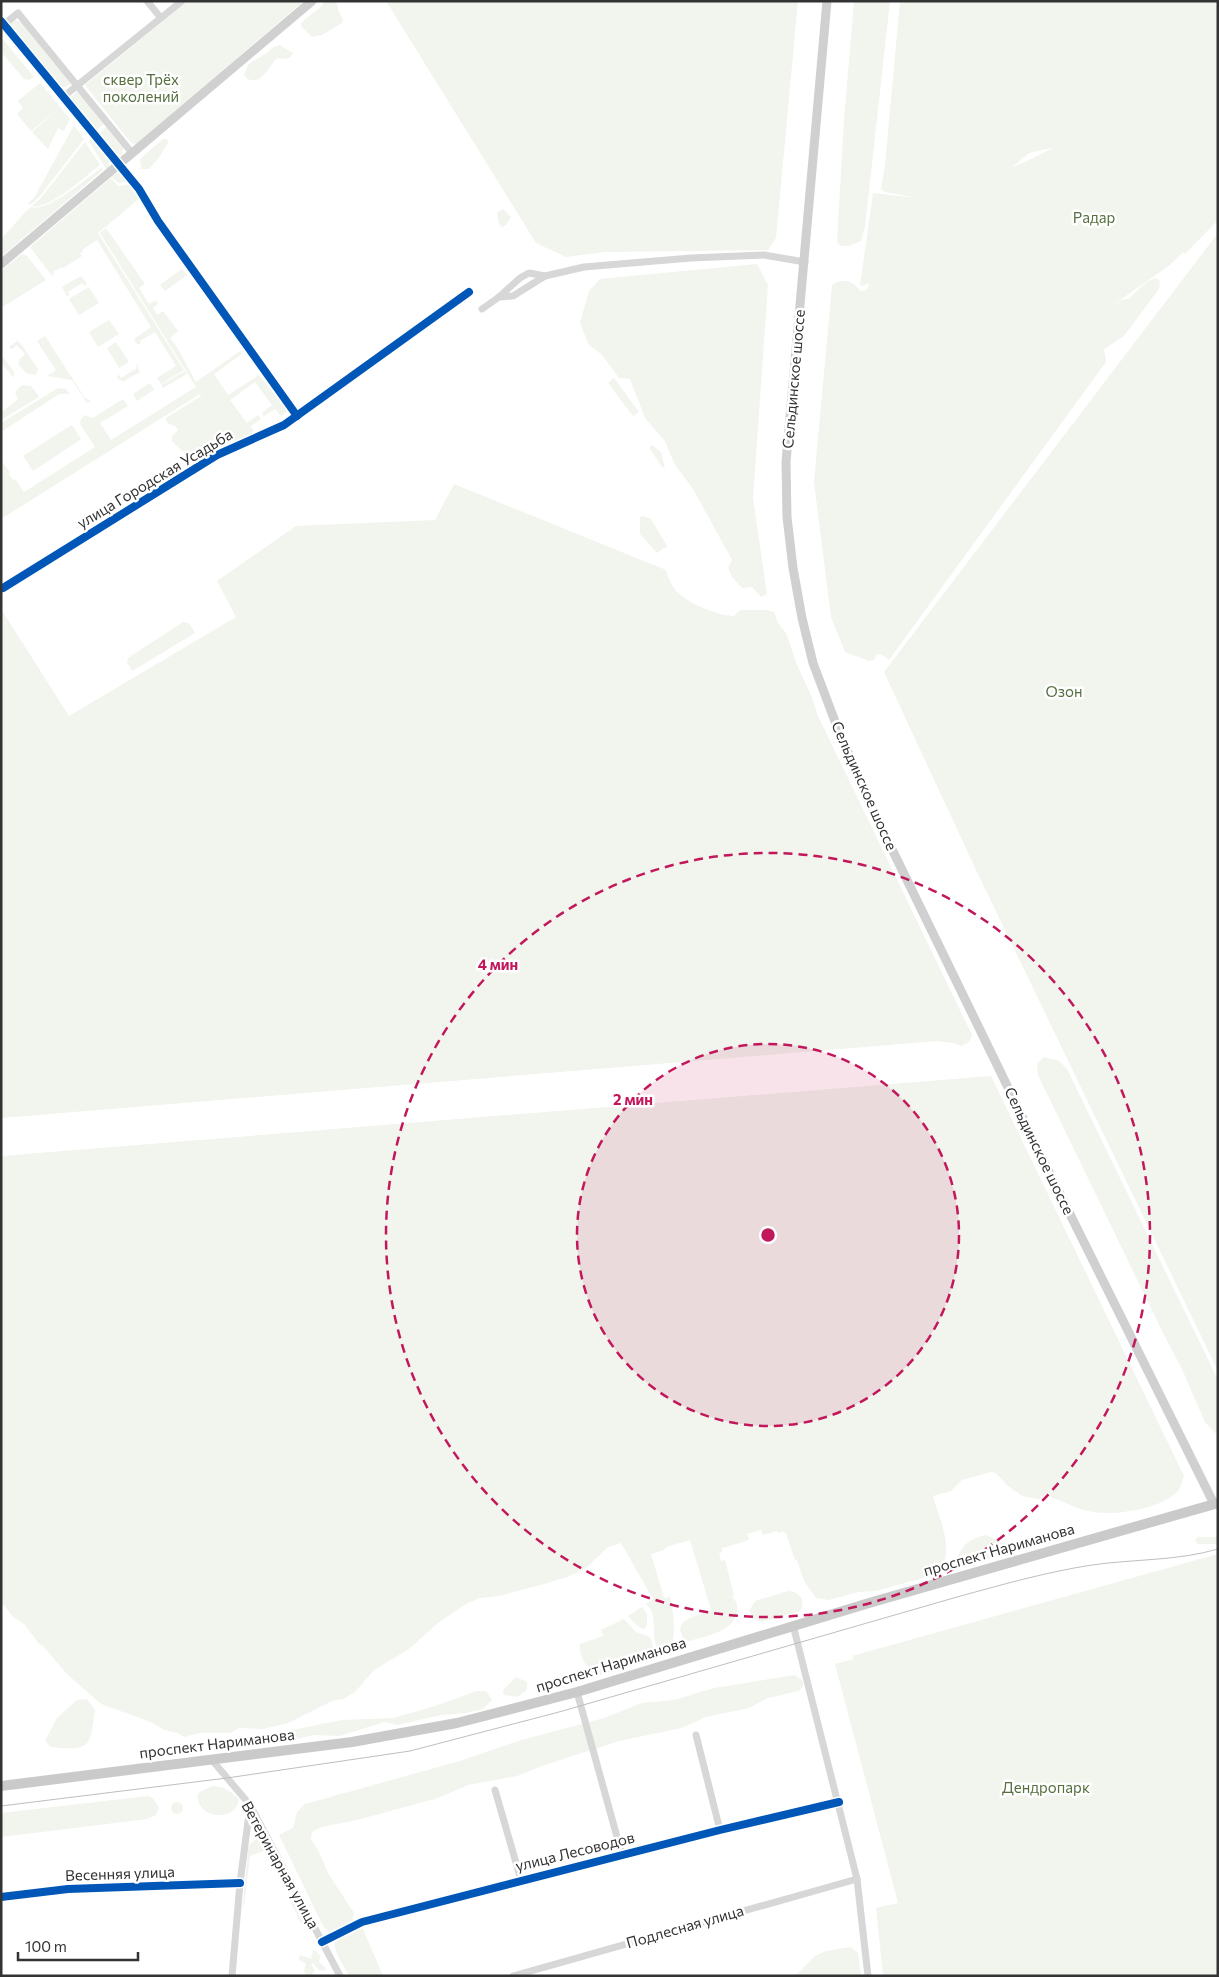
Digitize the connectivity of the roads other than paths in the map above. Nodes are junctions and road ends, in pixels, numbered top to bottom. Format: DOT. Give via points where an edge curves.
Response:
graph roads {
  1 [pos="147,1"];
  2 [pos="182,1"];
  3 [pos="312,1"];
  4 [pos="827,1"];
  5 [pos="161,18"];
  6 [pos="2,24"];
  7 [pos="78,85"];
  8 [pos="63,97"];
  9 [pos="132,153"];
  10 [pos="118,164"];
  11 [pos="805,262"];
  12 [pos="1,264"];
  13 [pos="545,276"];
  14 [pos="469,292"];
  15 [pos="499,297"];
  16 [pos="482,309"];
  17 [pos="297,416"];
  18 [pos="3,588"];
  19 [pos="1216,1504"];
  20 [pos="793,1625"];
  21 [pos="577,1692"];
  22 [pos="696,1735"];
  23 [pos="212,1760"];
  24 [pos="1,1786"];
  25 [pos="495,1790"];
  26 [pos="839,1802"];
  27 [pos="250,1805"];
  28 [pos="720,1830"];
  29 [pos="622,1855"];
  30 [pos="857,1879"];
  31 [pos="521,1880"];
  32 [pos="240,1883"];
  33 [pos="1,1897"];
  34 [pos="322,1942"];
  35 [pos="232,1976"];
  36 [pos="340,1976"];
  37 [pos="512,1976"];
  38 [pos="868,1976"];
  1 -- 5 [label="street"];
  2 -- 5 [label="street"];
  3 -- 9 [label="main road"];
  4 -- 11 [label="main road, Сельдинское шоссе"];
  5 -- 7 [label="street"];
  6 -- 7 [label="street" via="18,13"];
  6 -- 8 [label="street"];
  7 -- 8 [label="street"];
  7 -- 9 [label="street"];
  8 -- 10 [label="street"];
  9 -- 10 [label="main road"];
  10 -- 12 [label="main road"];
  10 -- 17 [label="street"];
  11 -- 13 [label="street" via="764,255 691,258 584,266"];
  11 -- 19 [label="main road, Сельдинское шоссе" via="786,462 787,517 793,568 813,663 870,804 1061,1197"];
  13 -- 15 [label="street" via="513,296"];
  13 -- 15 [label="street" via="529,274 520,278"];
  14 -- 17 [label="street, улица Городская Усадьба"];
  15 -- 16 [label="street"];
  17 -- 18 [label="street, улица Городская Усадьба" via="216,455"];
  19 -- 20 [label="main road, проспект Нариманова"];
  20 -- 21 [label="main road, проспект Нариманова"];
  20 -- 26 [label="street"];
  21 -- 23 [label="main road, проспект Нариманова" via="468,1721 393,1735"];
  21 -- 29 [label="street"];
  22 -- 28 [label="street"];
  23 -- 24 [label="main road, проспект Нариманова"];
  23 -- 27 [label="street, Ветеринарная улица"];
  25 -- 31 [label="street"];
  26 -- 28 [label="street, улица Лесоводов"];
  26 -- 30 [label="street"];
  27 -- 32 [label="street"];
  27 -- 34 [label="street, Ветеринарная улица"];
  28 -- 29 [label="street, улица Лесоводов"];
  29 -- 31 [label="street, улица Лесоводов"];
  30 -- 37 [label="street, Подлесная улица"];
  30 -- 38 [label="street"];
  31 -- 34 [label="street, улица Лесоводов" via="362,1922"];
  32 -- 33 [label="street, Весенняя улица" via="68,1889"];
  32 -- 35 [label="street"];
  34 -- 36 [label="street, Ветеринарная улица"];
}
